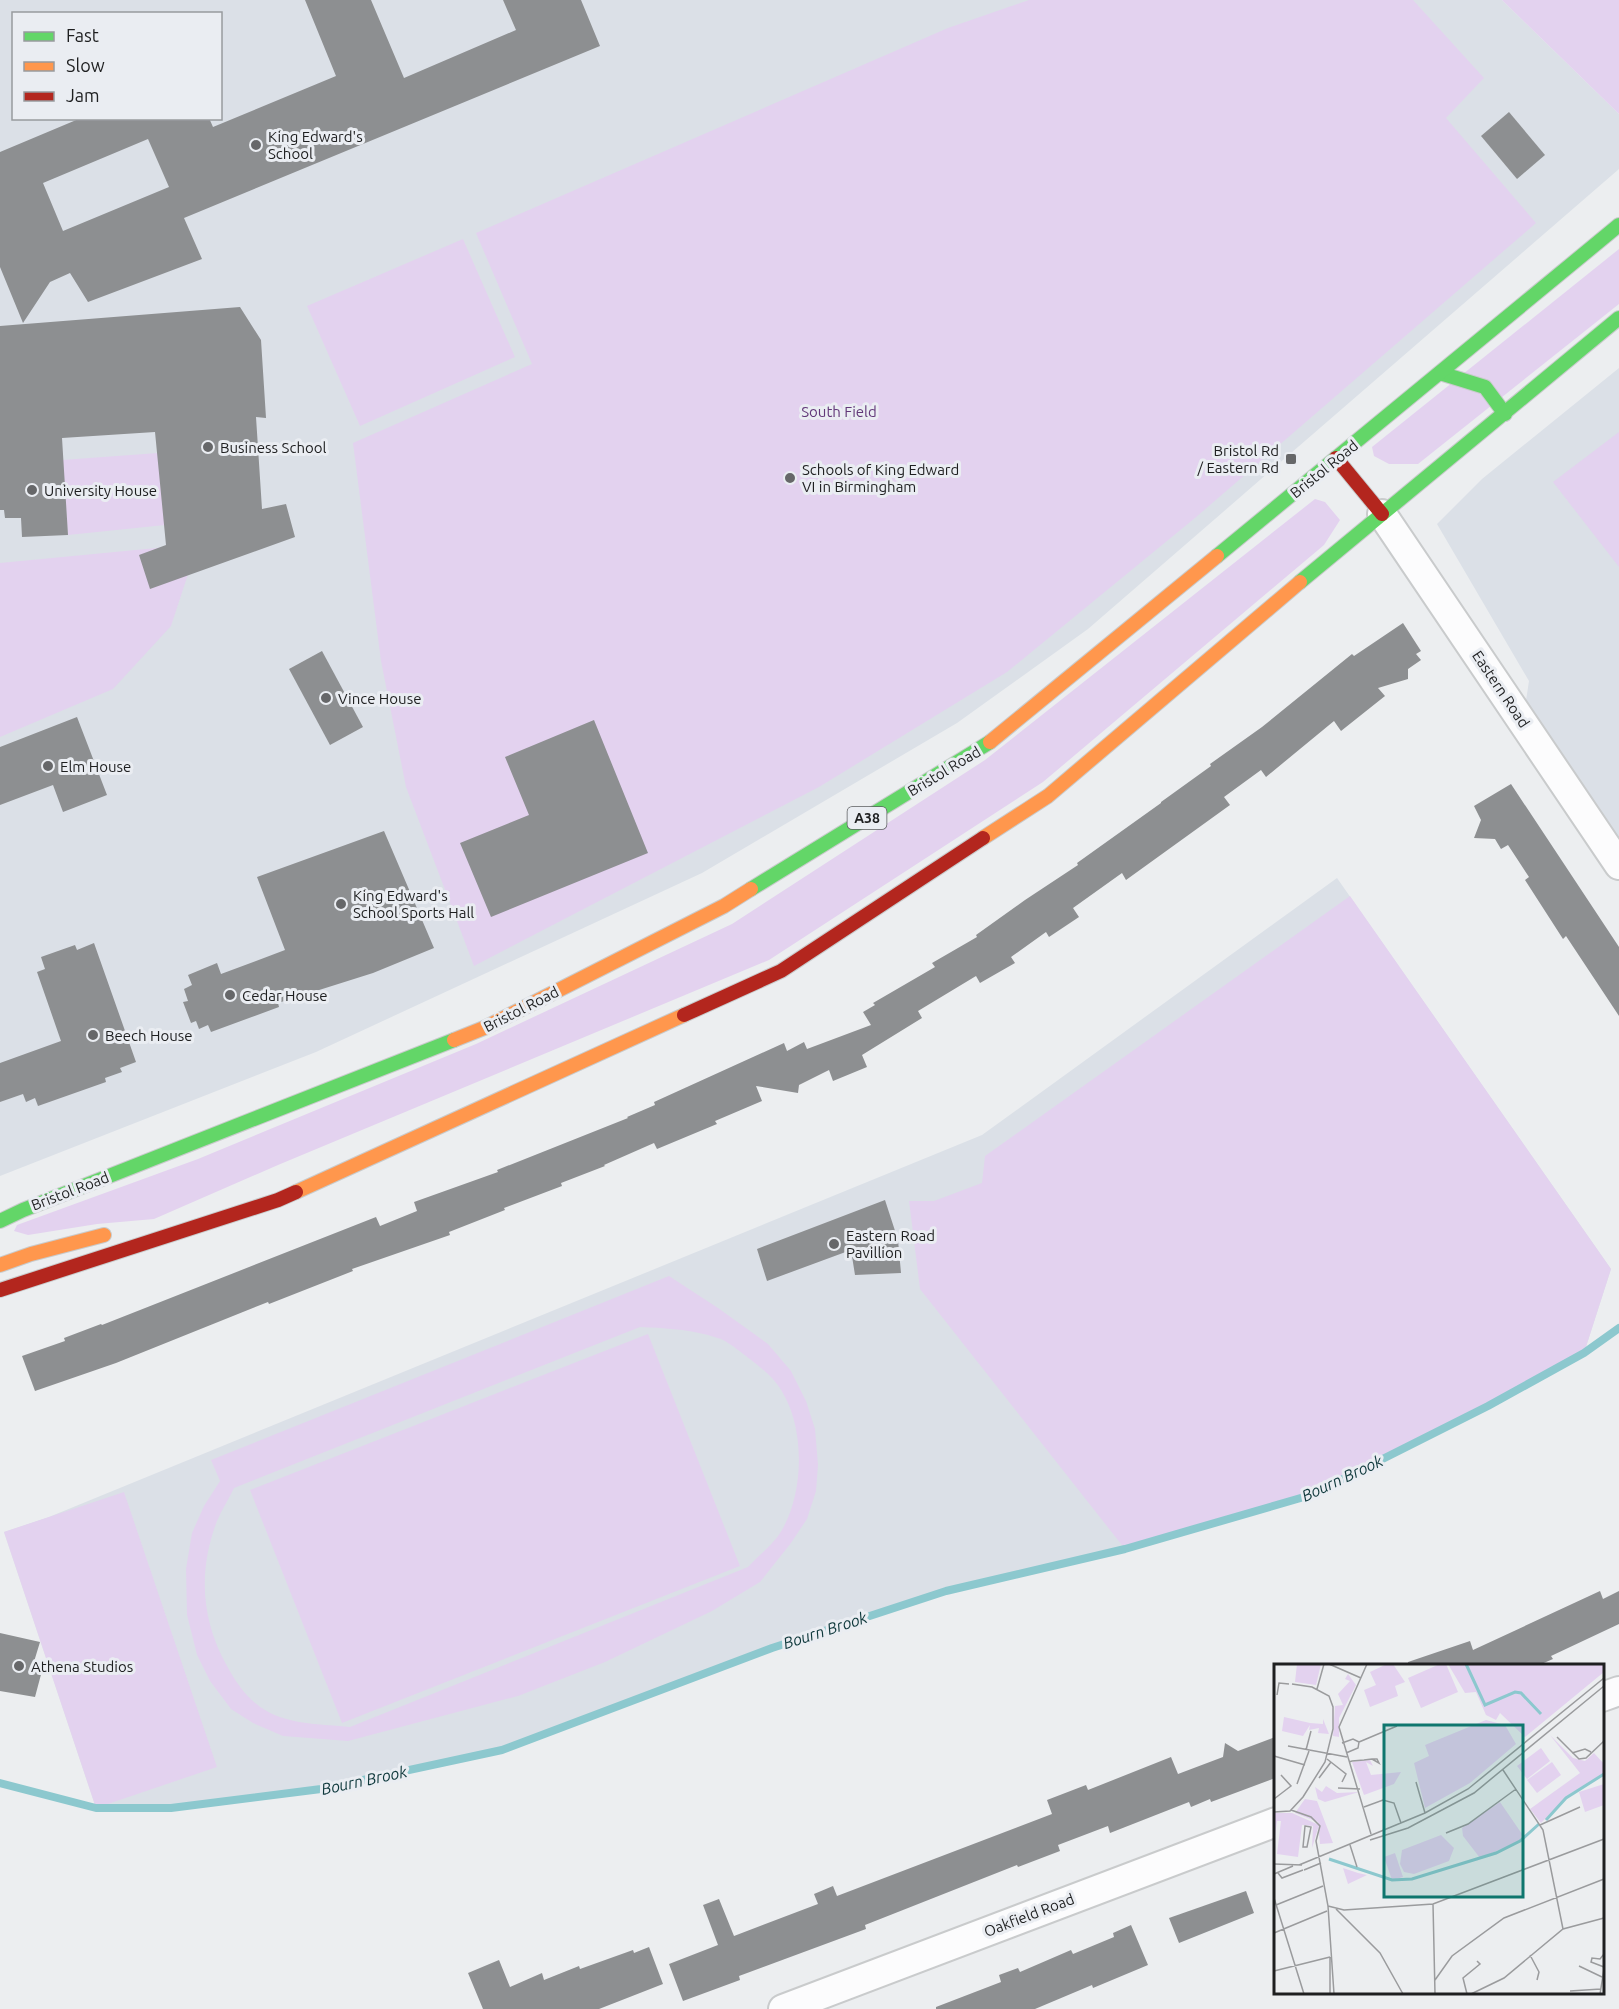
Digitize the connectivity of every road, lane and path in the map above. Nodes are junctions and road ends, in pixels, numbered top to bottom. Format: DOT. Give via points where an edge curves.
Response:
graph roads {
  1 [pos="1619,225"];
  2 [pos="1619,318"];
  3 [pos="1440,373"];
  4 [pos="1504,414"];
  5 [pos="1336,459"];
  6 [pos="1382,514"];
  7 [pos="1619,866"];
  8 [pos="0,1221"];
  9 [pos="183,1230"];
  10 [pos="0,1265"];
  11 [pos="0,1290"];
  12 [pos="1619,1691"];
  13 [pos="1604,1697"];
  14 [pos="1274,1822"];
  15 [pos="783,2009"];
  1 -- 3 [label="highway, Bristol Road / A38"];
  2 -- 4 [label="highway"];
  3 -- 4 [label="highway" via="1485,387"];
  3 -- 5 [label="highway, Bristol Road / A38"];
  4 -- 6 [label="highway"];
  5 -- 6 [label="highway"];
  5 -- 8 [label="highway, Bristol Road / A38" via="985,746 724,906 484,1028"];
  6 -- 7 [label="street, Eastern Road"];
  6 -- 9 [label="highway" via="1048,796 781,971 278,1200"];
  9 -- 10 [label="highway" via="108,1234"];
  9 -- 11 [label="highway"];
  12 -- 13 [label="street"];
  14 -- 15 [label="street, Oakfield Road"];
}
